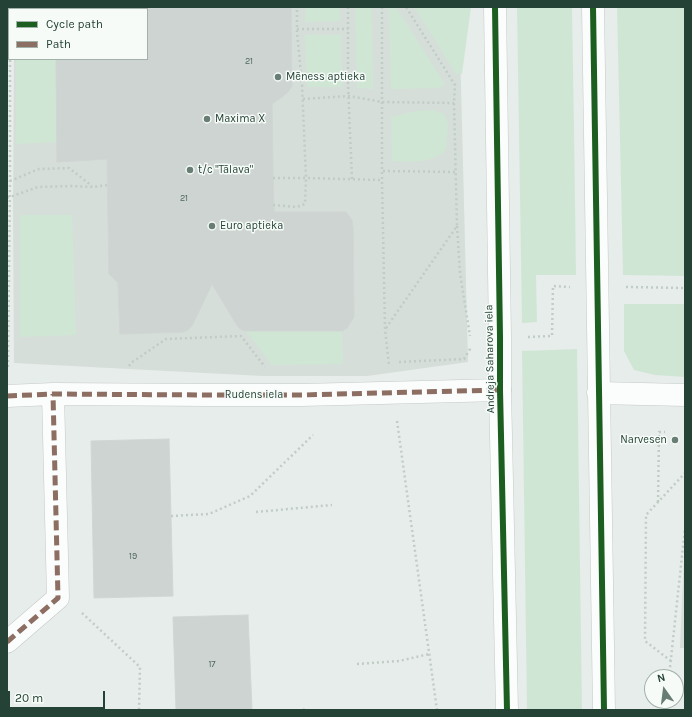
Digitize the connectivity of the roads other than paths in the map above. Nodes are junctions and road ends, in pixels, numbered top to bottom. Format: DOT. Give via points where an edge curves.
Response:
graph roads {
  1 [pos="495,7"];
  2 [pos="593,7"];
  3 [pos="500,390"];
  4 [pos="598,393"];
  5 [pos="53,394"];
  6 [pos="685,395"];
  7 [pos="8,396"];
  8 [pos="7,642"];
  9 [pos="507,710"];
  10 [pos="604,710"];
  1 -- 3 [label="street, Andreja Saharova iela"];
  2 -- 4 [label="street"];
  3 -- 5 [label="street, Rudens iela" via="287,395"];
  3 -- 9 [label="street, Andreja Saharova iela"];
  4 -- 6 [label="street"];
  4 -- 10 [label="street"];
  5 -- 7 [label="street, Rudens iela"];
  5 -- 8 [label="street" via="58,598"];
}
